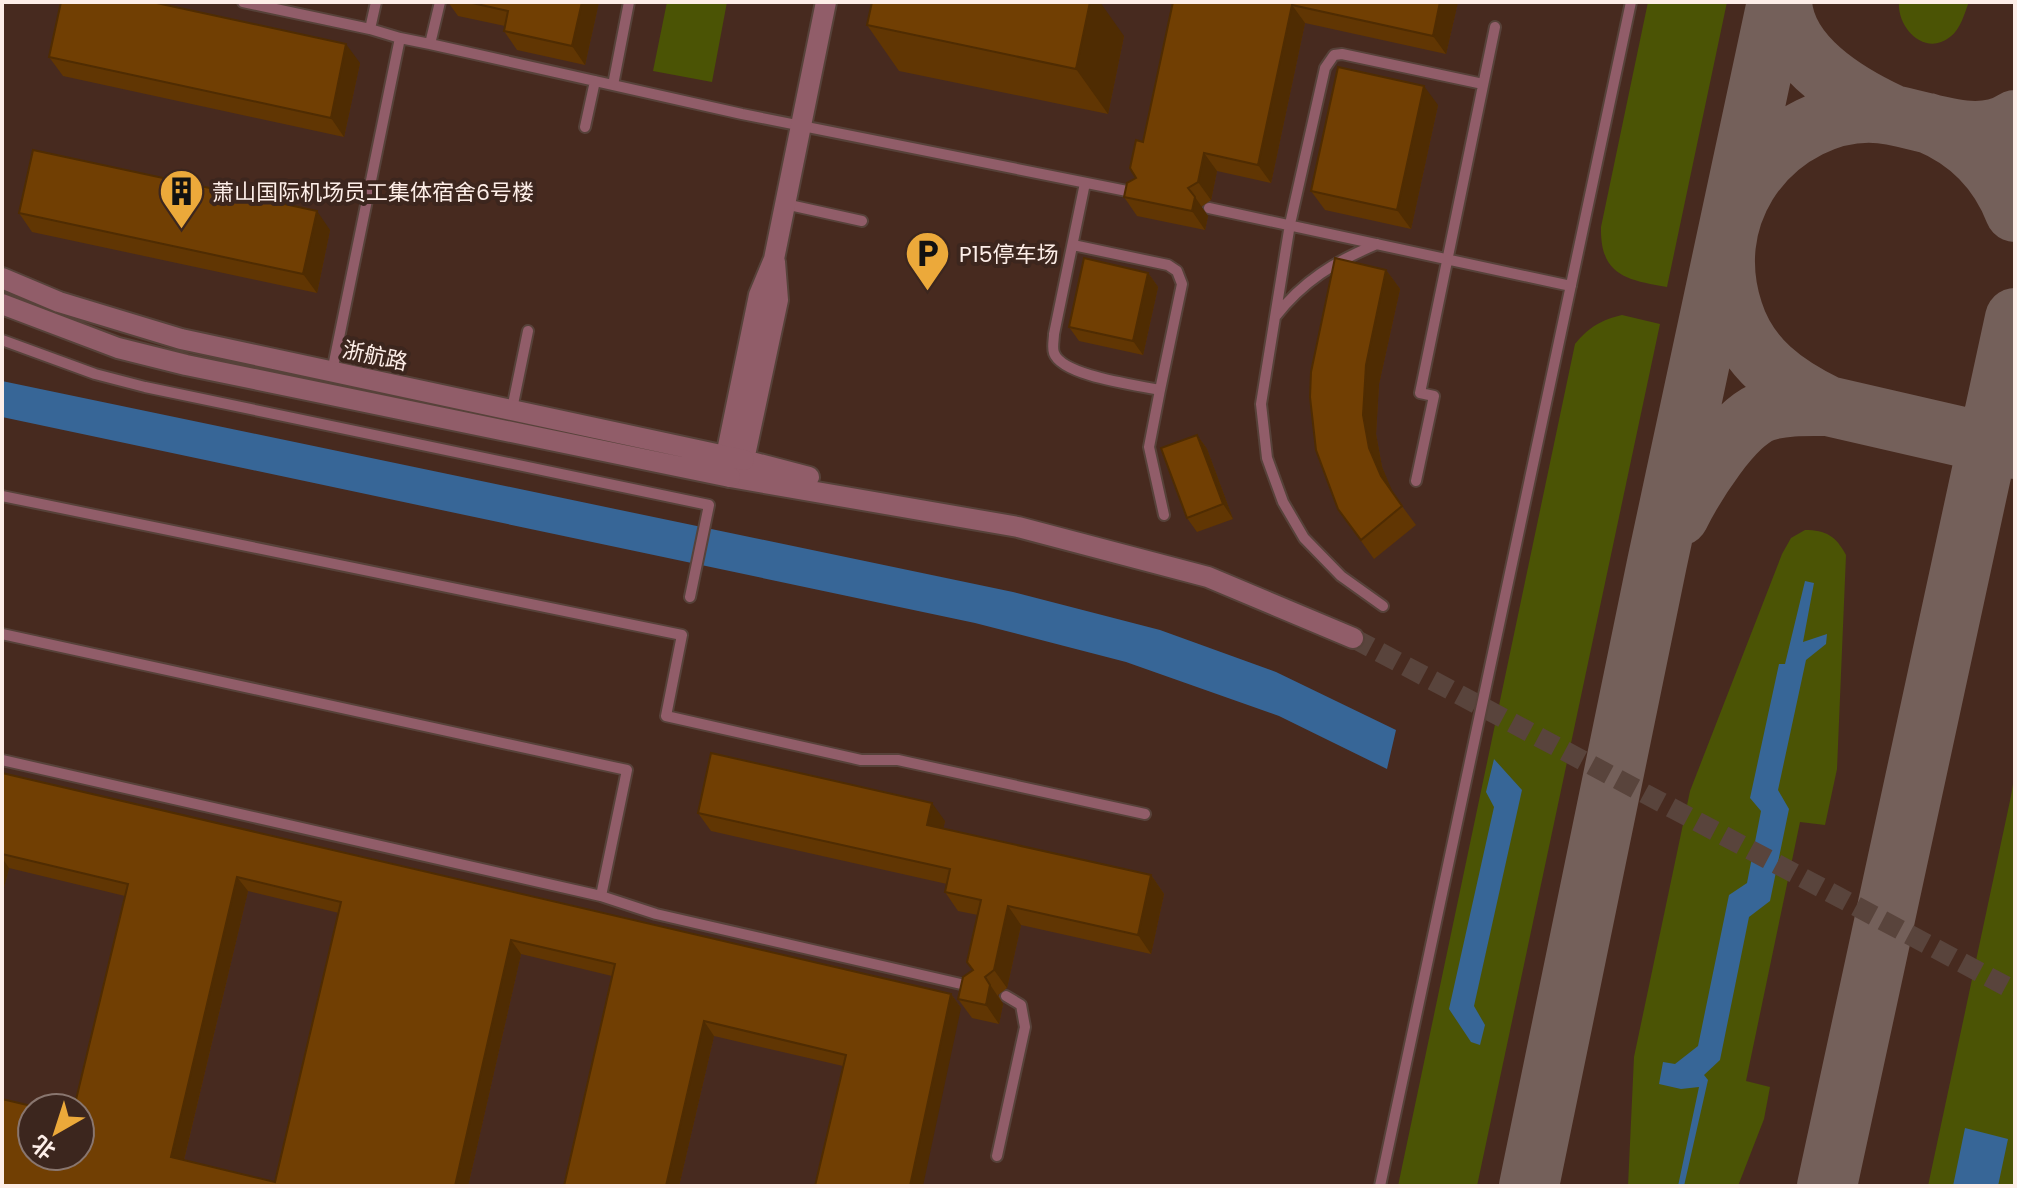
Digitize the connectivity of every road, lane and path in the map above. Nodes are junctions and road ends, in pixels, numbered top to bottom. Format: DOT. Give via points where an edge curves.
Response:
graph roads {
  1 [pos="243,2"];
  2 [pos="376,2"];
  3 [pos="440,2"];
  4 [pos="629,2"];
  5 [pos="826,2"];
  6 [pos="1631,2"];
  7 [pos="1495,27"];
  8 [pos="370,29"];
  9 [pos="400,38"];
  10 [pos="430,44"];
  11 [pos="595,81"];
  12 [pos="1483,84"];
  13 [pos="613,85"];
  14 [pos="801,126"];
  15 [pos="585,127"];
  16 [pos="1085,183"];
  17 [pos="1141,194"];
  18 [pos="785,204"];
  19 [pos="1209,208"];
  20 [pos="862,221"];
  21 [pos="1290,224"];
  22 [pos="1378,243"];
  23 [pos="1073,245"];
  24 [pos="1446,259"];
  25 [pos="2,278"];
  26 [pos="1571,286"];
  27 [pos="2,304"];
  28 [pos="1273,319"];
  29 [pos="528,331"];
  30 [pos="2,340"];
  31 [pos="332,372"];
  32 [pos="1160,390"];
  33 [pos="512,409"];
  34 [pos="735,458"];
  35 [pos="730,477"];
  36 [pos="1416,481"];
  37 [pos="2,496"];
  38 [pos="913,506"];
  39 [pos="1164,515"];
  40 [pos="690,597"];
  41 [pos="1383,606"];
  42 [pos="2,634"];
  43 [pos="1353,638"];
  44 [pos="2,760"];
  45 [pos="1145,814"];
  46 [pos="601,896"];
  47 [pos="978,988"];
  48 [pos="1006,996"];
  49 [pos="997,1156"];
  50 [pos="1380,1186"];
  1 -- 8 [label="lane"];
  2 -- 8 [label="lane"];
  3 -- 10 [label="lane"];
  4 -- 13 [label="lane"];
  5 -- 14 [label="street"];
  6 -- 26 [label="lane"];
  7 -- 12 [label="lane"];
  8 -- 9 [label="lane"];
  9 -- 10 [label="lane"];
  9 -- 31 [label="lane"];
  10 -- 11 [label="lane"];
  11 -- 13 [label="lane"];
  11 -- 15 [label="lane"];
  12 -- 21 [label="lane" via="1334,55 1325,68"];
  12 -- 24 [label="lane"];
  13 -- 14 [label="lane"];
  14 -- 16 [label="lane"];
  14 -- 18 [label="street"];
  16 -- 17 [label="lane"];
  16 -- 23 [label="lane"];
  18 -- 20 [label="lane"];
  18 -- 34 [label="street" via="774,259 778,300"];
  19 -- 21 [label="lane"];
  21 -- 22 [label="lane"];
  21 -- 28 [label="lane"];
  22 -- 24 [label="lane"];
  22 -- 28 [label="lane" via="1316,274"];
  23 -- 32 [label="lane" via="1053,352 1062,365 1081,373"];
  23 -- 32 [label="lane" via="1177,271 1182,284"];
  24 -- 26 [label="lane"];
  24 -- 36 [label="lane" via="1420,393 1434,396"];
  25 -- 31 [label="street, 浙航路" via="134,327"];
  26 -- 50 [label="lane"];
  27 -- 35 [label="street" via="118,348 186,365"];
  28 -- 41 [label="lane" via="1261,404 1267,458 1283,502 1341,576"];
  29 -- 33 [label="lane"];
  30 -- 40 [label="lane" via="145,387 709,505"];
  31 -- 33 [label="street, 浙航路"];
  32 -- 39 [label="lane" via="1149,447"];
  33 -- 34 [label="street, 浙航路"];
  34 -- 35 [label="street"];
  34 -- 38 [label="street, 浙航路"];
  35 -- 38 [label="street"];
  37 -- 45 [label="lane" via="682,635 666,716 861,760 898,760"];
  38 -- 43 [label="street" via="1018,527 1208,577"];
  42 -- 46 [label="lane" via="627,770"];
  44 -- 46 [label="lane"];
  46 -- 47 [label="lane" via="656,914"];
  48 -- 49 [label="lane" via="1021,1005 1025,1027"];
}
